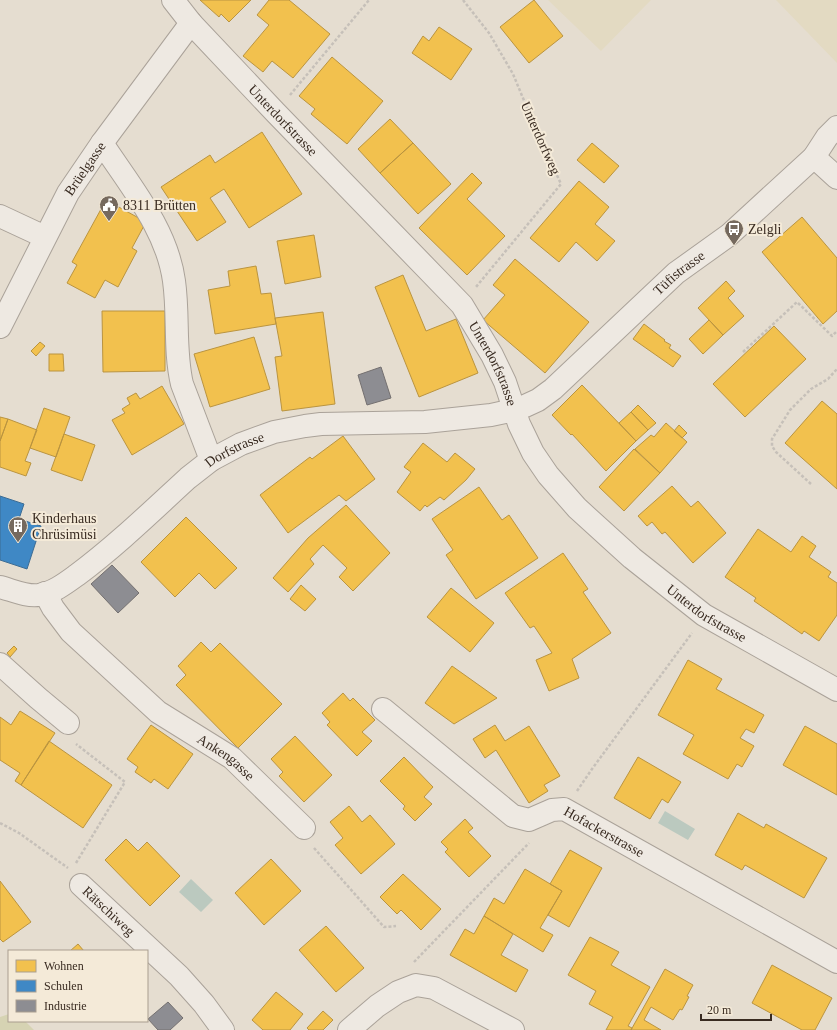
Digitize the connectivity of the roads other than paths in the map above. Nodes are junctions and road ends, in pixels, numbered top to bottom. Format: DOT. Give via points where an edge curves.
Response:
graph roads {
  1 [pos="173,0"];
  2 [pos="191,23"];
  3 [pos="837,127"];
  4 [pos="102,143"];
  5 [pos="814,157"];
  6 [pos="837,178"];
  7 [pos="0,216"];
  8 [pos="45,237"];
  9 [pos="0,327"];
  10 [pos="514,410"];
  11 [pos="212,460"];
  12 [pos="0,587"];
  13 [pos="45,594"];
  14 [pos="0,664"];
  15 [pos="837,690"];
  16 [pos="384,709"];
  17 [pos="68,723"];
  18 [pos="304,828"];
  19 [pos="76,877"];
  20 [pos="837,962"];
  21 [pos="223,1030"];
  22 [pos="349,1030"];
  23 [pos="513,1030"];
  1 -- 2 [label="street, Unterdorfstrasse"];
  2 -- 4 [label="street, Brüelgasse"];
  2 -- 10 [label="street, Unterdorfstrasse" via="462,305 492,355 505,382"];
  3 -- 5 [label="street, Tüfistrasse"];
  4 -- 8 [label="street, Brüelgasse" via="68,193"];
  4 -- 11 [label="street" via="150,216 165,246 174,282 179,372"];
  5 -- 6 [label="street"];
  5 -- 10 [label="street, Tüfistrasse" via="729,235 676,273 553,389 538,400"];
  7 -- 8 [label="street"];
  8 -- 9 [label="street, Brüelgasse"];
  10 -- 11 [label="street, Dorfstrasse" via="426,422 305,426 262,436"];
  10 -- 15 [label="street, Unterdorfstrasse" via="533,453 548,475 577,508 632,558 704,615"];
  11 -- 13 [label="street, Dorfstrasse" via="188,478 99,558"];
  12 -- 13 [label="street" via="33,595"];
  13 -- 18 [label="street, Ankengasse" via="71,632 158,712 232,758"];
  14 -- 17 [label="street"];
  16 -- 20 [label="street, Hofackerstrasse" via="513,816 529,820 552,810 564,809"];
  19 -- 21 [label="street, Rätschiweg" via="179,976"];
  22 -- 23 [label="street" via="377,1006 398,992 416,985 434,988"];
}
